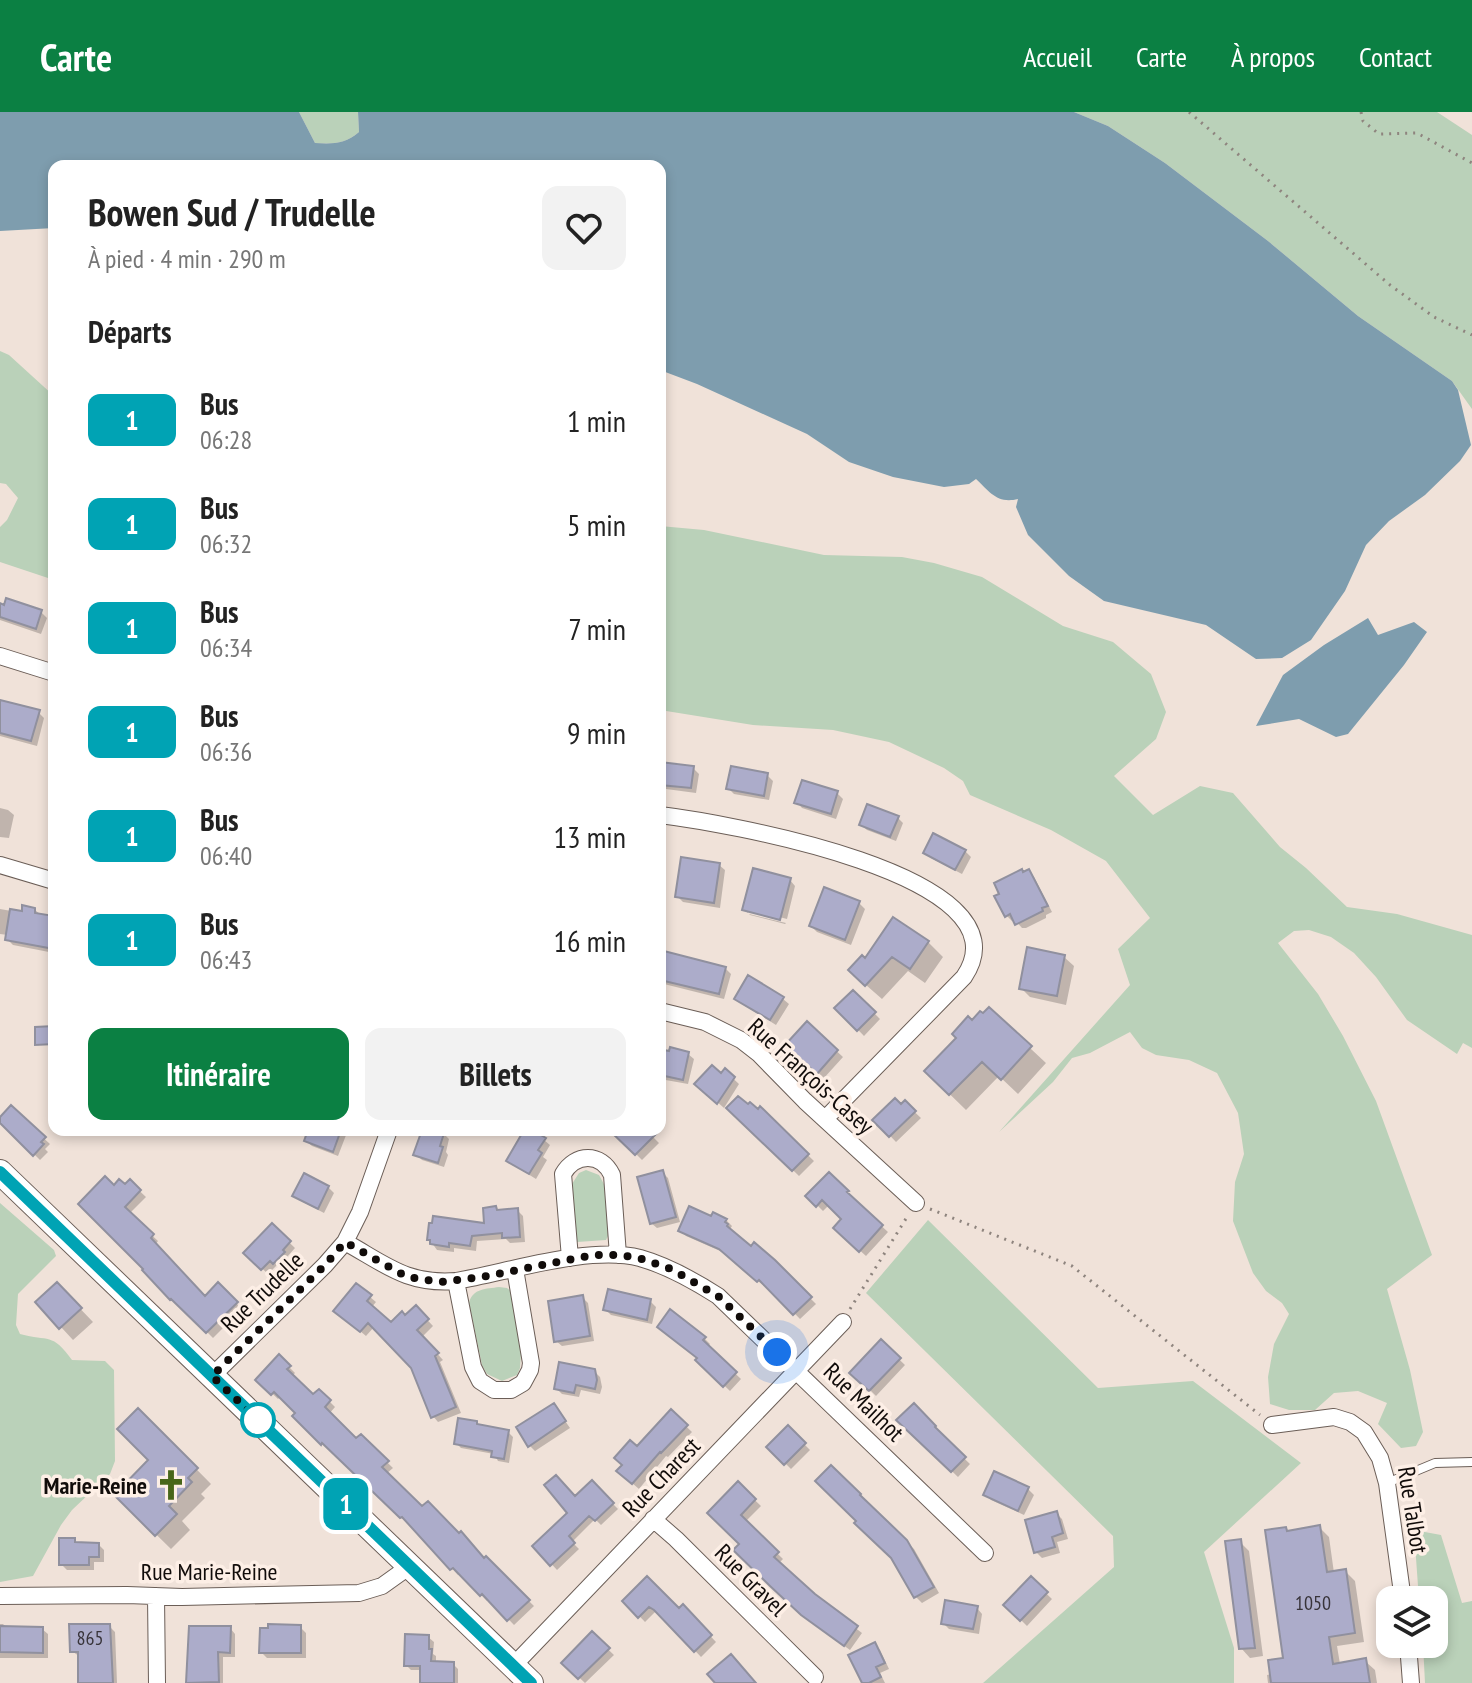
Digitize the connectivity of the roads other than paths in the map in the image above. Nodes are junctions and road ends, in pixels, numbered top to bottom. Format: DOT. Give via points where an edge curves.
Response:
graph roads {
  1 [pos="0,656"];
  2 [pos="48,671"];
  3 [pos="666,816"];
  4 [pos="0,865"];
  5 [pos="48,879"];
  6 [pos="666,1012"];
  7 [pos="825,1119"];
  8 [pos="387,1136"];
  9 [pos="0,1172"];
  10 [pos="916,1203"];
  11 [pos="345,1242"];
  12 [pos="618,1255"];
  13 [pos="570,1258"];
  14 [pos="515,1269"];
  15 [pos="456,1281"];
  16 [pos="843,1322"];
  17 [pos="797,1371"];
  18 [pos="212,1376"];
  19 [pos="1272,1425"];
  20 [pos="1472,1462"];
  21 [pos="1387,1483"];
  22 [pos="653,1519"];
  23 [pos="985,1553"];
  24 [pos="410,1566"];
  25 [pos="1401,1586"];
  26 [pos="0,1596"];
  27 [pos="156,1596"];
  28 [pos="1409,1658"];
  29 [pos="513,1666"];
  30 [pos="815,1677"];
  31 [pos="157,1683"];
  32 [pos="531,1683"];
  33 [pos="1411,1683"];
  1 -- 2 [label="street"];
  3 -- 7 [label="street" via="783,837 890,871 956,910 972,935 972,966 964,977"];
  4 -- 5 [label="street"];
  6 -- 7 [label="street, Rue François-Casey" via="705,1022 741,1040"];
  7 -- 10 [label="street, Rue François-Casey"];
  8 -- 11 [label="street, Rue Trudelle"];
  9 -- 18 [label="street"];
  11 -- 15 [label="street, Rue Mailhot" via="407,1277"];
  11 -- 18 [label="street, Rue Trudelle"];
  12 -- 13 [label="street, Rue Mailhot"];
  12 -- 13 [label="street" via="612,1175 597,1159 582,1158 563,1174"];
  12 -- 17 [label="street, Rue Mailhot" via="671,1269 718,1296"];
  13 -- 14 [label="street, Rue Mailhot"];
  14 -- 15 [label="street, Rue Mailhot"];
  14 -- 15 [label="street" via="531,1363 523,1383 511,1390 494,1390 475,1375"];
  16 -- 17 [label="street, Rue Charest"];
  17 -- 22 [label="street, Rue Charest"];
  17 -- 23 [label="street, Rue Mailhot"];
  18 -- 24 [label="street"];
  19 -- 21 [label="street, Rue Talbot" via="1334,1417 1350,1422 1364,1432 1380,1458"];
  20 -- 21 [label="lane" via="1435,1463"];
  21 -- 25 [label="street, Rue Talbot"];
  22 -- 29 [label="street, Rue Charest"];
  22 -- 30 [label="street, Rue Gravel"];
  24 -- 27 [label="street, Rue Marie-Reine" via="382,1586 359,1593"];
  24 -- 29 [label="street"];
  26 -- 27 [label="street, Rue Marie-Reine"];
  27 -- 31 [label="street"];
  28 -- 33 [label="street"];
  29 -- 32 [label="street"];
}
